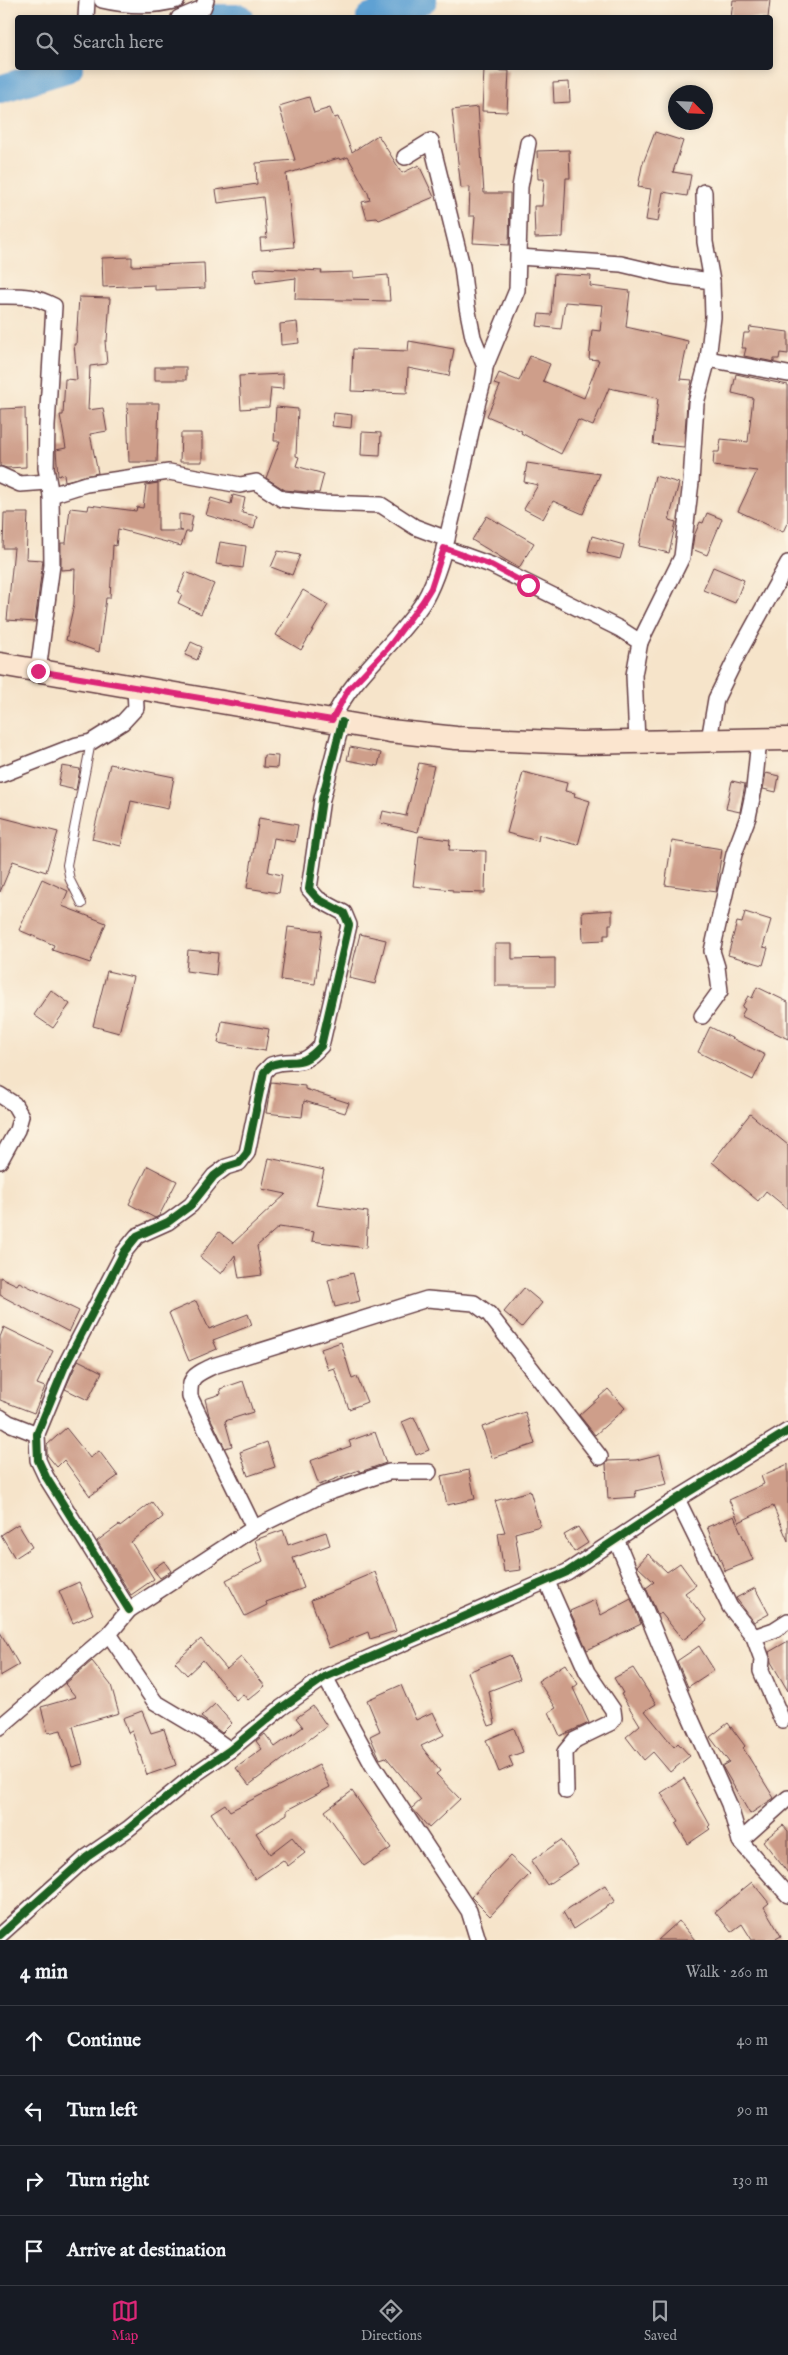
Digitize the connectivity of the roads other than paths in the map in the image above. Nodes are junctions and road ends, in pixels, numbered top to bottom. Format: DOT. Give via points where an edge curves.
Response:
graph roads {
  1 [pos="87,0"];
  2 [pos="102,0"];
  3 [pos="176,0"];
  4 [pos="206,0"];
  5 [pos="86,15"];
  6 [pos="186,15"];
  7 [pos="528,143"];
  8 [pos="405,157"];
  9 [pos="704,192"];
  10 [pos="519,257"];
  11 [pos="712,281"];
  12 [pos="0,296"];
  13 [pos="708,359"];
  14 [pos="485,367"];
  15 [pos="788,374"];
  16 [pos="0,475"];
  17 [pos="49,489"];
  18 [pos="445,543"];
  19 [pos="788,562"];
  20 [pos="640,642"];
  21 [pos="0,664"];
  22 [pos="38,671"];
  23 [pos="135,689"];
  24 [pos="337,721"];
  25 [pos="788,739"];
  26 [pos="709,740"];
  27 [pos="760,740"];
  28 [pos="91,742"];
  29 [pos="637,742"];
  30 [pos="0,775"];
  31 [pos="82,904"];
  32 [pos="702,1016"];
  33 [pos="0,1095"];
  34 [pos="0,1161"];
  35 [pos="0,1417"];
  36 [pos="788,1432"];
  37 [pos="37,1434"];
  38 [pos="600,1457"];
  39 [pos="429,1472"];
  40 [pos="677,1499"];
  41 [pos="254,1528"];
  42 [pos="616,1539"];
  43 [pos="547,1582"];
  44 [pos="129,1610"];
  45 [pos="788,1622"];
  46 [pos="109,1634"];
  47 [pos="754,1638"];
  48 [pos="325,1677"];
  49 [pos="782,1720"];
  50 [pos="0,1727"];
  51 [pos="230,1750"];
  52 [pos="566,1791"];
  53 [pos="788,1798"];
  54 [pos="740,1840"];
  55 [pos="788,1895"];
  56 [pos="0,1935"];
  57 [pos="478,1940"];
  1 -- 5 [label="street"];
  2 -- 3 [label="street" via="153,5"];
  4 -- 6 [label="street" via="204,8"];
  7 -- 10 [label="street" via="520,187"];
  8 -- 14 [label="street" via="431,141 462,266 474,337"];
  9 -- 11 [label="street" via="705,242"];
  10 -- 11 [label="street" via="621,264"];
  10 -- 14 [label="street" via="517,290"];
  11 -- 13 [label="street" via="713,317"];
  12 -- 17 [label="street" via="24,294 54,306 47,398"];
  13 -- 15 [label="street"];
  13 -- 20 [label="street" via="696,403 682,557"];
  14 -- 18 [label="street"];
  16 -- 17 [label="street" via="20,484"];
  17 -- 18 [label="street" via="168,472 240,484 256,482 282,499 381,505"];
  17 -- 22 [label="street" via="52,565"];
  18 -- 20 [label="street" via="620,629"];
  18 -- 24 [label="street" via="431,588 388,648 348,690"];
  19 -- 26 [label="street" via="716,699"];
  20 -- 29 [label="street" via="634,675"];
  21 -- 22 [label="main road"];
  22 -- 23 [label="main road"];
  23 -- 24 [label="main road"];
  23 -- 28 [label="street" via="136,708 123,722"];
  24 -- 29 [label="main road" via="456,738"];
  24 -- 37 [label="street" via="310,889 318,898 344,913 349,925 321,1046 310,1058 296,1063 270,1064 264,1072 247,1153 240,1163 226,1167 214,1176 192,1205 168,1222 137,1236 124,1252 65,1366"];
  25 -- 27 [label="main road"];
  26 -- 27 [label="main road"];
  26 -- 29 [label="main road"];
  27 -- 32 [label="street" via="748,817 734,854 712,951 720,991"];
  28 -- 30 [label="street"];
  28 -- 31 [label="lane" via="67,865 70,880"];
  33 -- 34 [label="street" via="14,1104 21,1116"];
  35 -- 37 [label="street" via="9,1424"];
  36 -- 40 [label="street"];
  37 -- 44 [label="street" via="38,1460 46,1477"];
  38 -- 41 [label="street" via="489,1314 474,1303 427,1299 213,1366 194,1376 189,1384 190,1397"];
  39 -- 41 [label="street" via="389,1472 324,1494"];
  40 -- 42 [label="street"];
  40 -- 47 [label="street" via="730,1607"];
  41 -- 44 [label="street"];
  42 -- 43 [label="street"];
  42 -- 54 [label="street" via="729,1804"];
  43 -- 48 [label="street"];
  43 -- 52 [label="street" via="587,1672 613,1710 614,1718 575,1740 565,1752"];
  44 -- 46 [label="street"];
  45 -- 47 [label="street"];
  46 -- 50 [label="street"];
  46 -- 51 [label="street" via="155,1702"];
  47 -- 49 [label="street" via="762,1659 761,1671"];
  48 -- 51 [label="street"];
  48 -- 57 [label="street" via="372,1764 469,1911"];
  51 -- 56 [label="street" via="87,1857"];
  53 -- 54 [label="street"];
  54 -- 55 [label="street"];
}
